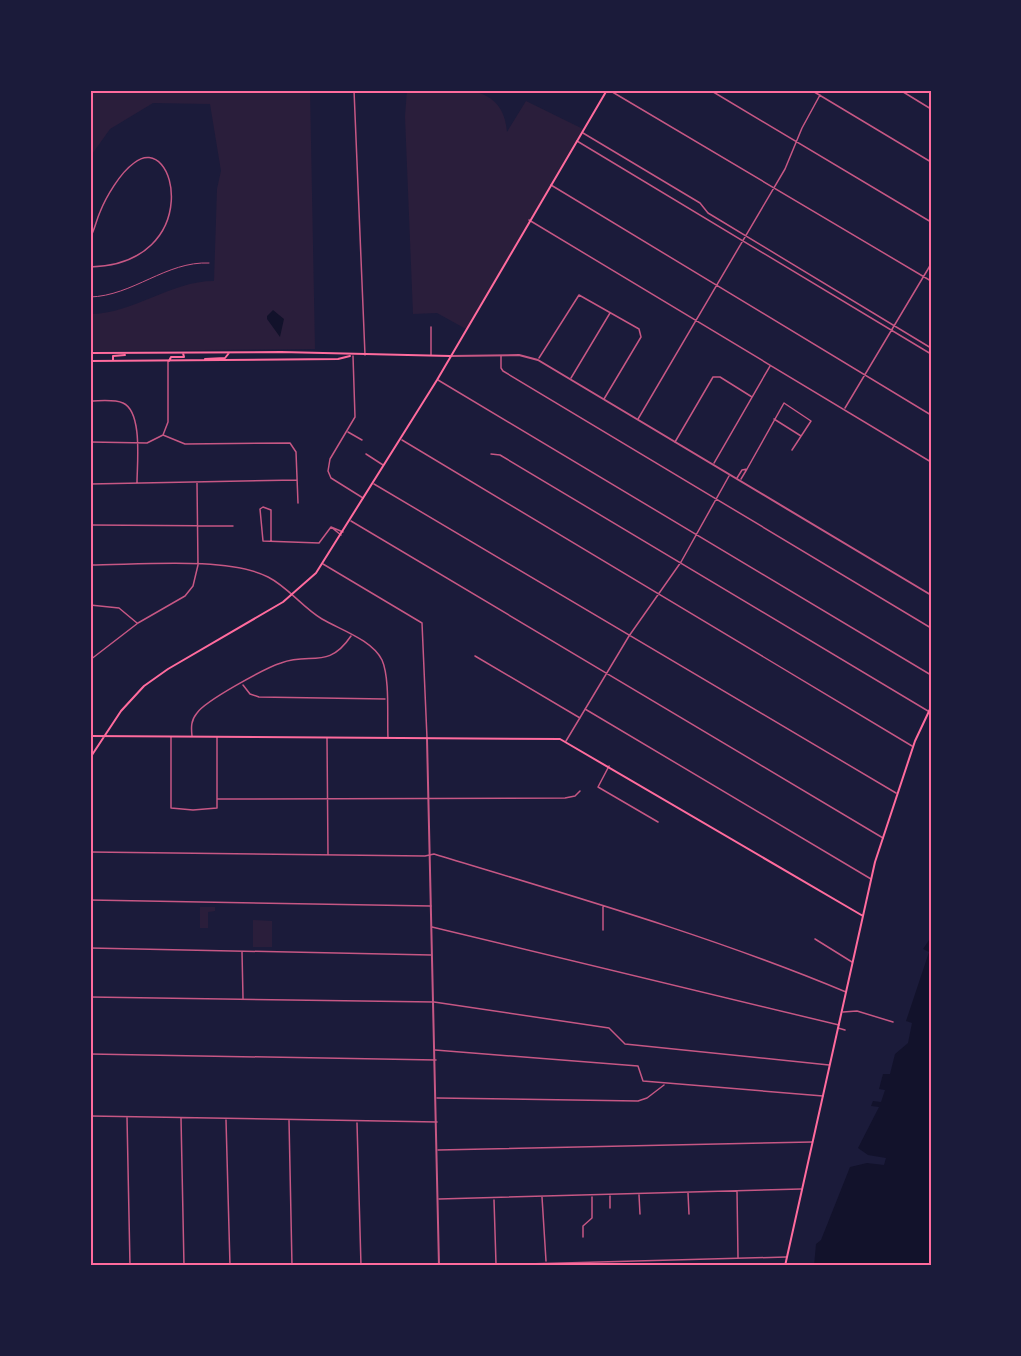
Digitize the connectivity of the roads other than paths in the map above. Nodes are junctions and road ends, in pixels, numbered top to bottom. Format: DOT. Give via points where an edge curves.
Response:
graph roads {
  1 [pos="354,90"];
  2 [pos="607,90"];
  3 [pos="710,90"];
  4 [pos="811,90"];
  5 [pos="900,90"];
  6 [pos="820,95"];
  7 [pos="931,109"];
  8 [pos="582,132"];
  9 [pos="576,141"];
  10 [pos="797,142"];
  11 [pos="931,162"];
  12 [pos="550,185"];
  13 [pos="774,188"];
  14 [pos="529,220"];
  15 [pos="931,222"];
  16 [pos="746,235"];
  17 [pos="90,238"];
  18 [pos="742,241"];
  19 [pos="209,263"];
  20 [pos="931,264"];
  21 [pos="90,267"];
  22 [pos="923,277"];
  23 [pos="931,281"];
  24 [pos="716,284"];
  25 [pos="90,297"];
  26 [pos="611,312"];
  27 [pos="695,320"];
  28 [pos="894,324"];
  29 [pos="431,327"];
  30 [pos="891,330"];
  31 [pos="931,348"];
  32 [pos="182,352"];
  33 [pos="229,352"];
  34 [pos="281,352"];
  35 [pos="291,352"];
  36 [pos="313,352"];
  37 [pos="90,353"];
  38 [pos="130,353"];
  39 [pos="931,354"];
  40 [pos="365,355"];
  41 [pos="431,355"];
  42 [pos="353,356"];
  43 [pos="450,356"];
  44 [pos="501,356"];
  45 [pos="274,359"];
  46 [pos="297,359"];
  47 [pos="314,359"];
  48 [pos="113,360"];
  49 [pos="199,360"];
  50 [pos="538,360"];
  51 [pos="90,361"];
  52 [pos="169,361"];
  53 [pos="771,365"];
  54 [pos="865,374"];
  55 [pos="437,380"];
  56 [pos="570,380"];
  57 [pos="752,397"];
  58 [pos="604,400"];
  59 [pos="90,401"];
  60 [pos="844,409"];
  61 [pos="931,415"];
  62 [pos="774,419"];
  63 [pos="637,420"];
  64 [pos="348,431"];
  65 [pos="163,435"];
  66 [pos="801,436"];
  67 [pos="362,440"];
  68 [pos="401,440"];
  69 [pos="90,442"];
  70 [pos="136,442"];
  71 [pos="674,443"];
  72 [pos="792,450"];
  73 [pos="366,454"];
  74 [pos="491,454"];
  75 [pos="931,462"];
  76 [pos="713,464"];
  77 [pos="384,466"];
  78 [pos="730,474"];
  79 [pos="739,479"];
  80 [pos="297,480"];
  81 [pos="137,483"];
  82 [pos="197,483"];
  83 [pos="373,483"];
  84 [pos="90,484"];
  85 [pos="363,499"];
  86 [pos="715,500"];
  87 [pos="298,503"];
  88 [pos="350,521"];
  89 [pos="197,524"];
  90 [pos="90,525"];
  91 [pos="233,526"];
  92 [pos="342,534"];
  93 [pos="697,534"];
  94 [pos="271,541"];
  95 [pos="681,562"];
  96 [pos="322,564"];
  97 [pos="90,565"];
  98 [pos="198,565"];
  99 [pos="659,594"];
  100 [pos="931,595"];
  101 [pos="291,597"];
  102 [pos="90,605"];
  103 [pos="138,624"];
  104 [pos="931,628"];
  105 [pos="351,635"];
  106 [pos="629,636"];
  107 [pos="475,656"];
  108 [pos="90,660"];
  109 [pos="607,673"];
  110 [pos="931,675"];
  111 [pos="242,684"];
  112 [pos="386,699"];
  113 [pos="931,706"];
  114 [pos="585,709"];
  115 [pos="928,711"];
  116 [pos="580,718"];
  117 [pos="90,736"];
  118 [pos="105,736"];
  119 [pos="171,736"];
  120 [pos="192,737"];
  121 [pos="217,737"];
  122 [pos="327,738"];
  123 [pos="388,739"];
  124 [pos="427,739"];
  125 [pos="566,741"];
  126 [pos="913,747"];
  127 [pos="90,758"];
  128 [pos="609,766"];
  129 [pos="580,791"];
  130 [pos="897,794"];
  131 [pos="217,799"];
  132 [pos="428,799"];
  133 [pos="327,800"];
  134 [pos="658,822"];
  135 [pos="883,838"];
  136 [pos="90,852"];
  137 [pos="430,855"];
  138 [pos="328,856"];
  139 [pos="871,879"];
  140 [pos="90,900"];
  141 [pos="603,905"];
  142 [pos="431,906"];
  143 [pos="863,916"];
  144 [pos="431,927"];
  145 [pos="603,930"];
  146 [pos="815,939"];
  147 [pos="90,948"];
  148 [pos="242,951"];
  149 [pos="431,955"];
  150 [pos="852,962"];
  151 [pos="846,992"];
  152 [pos="90,997"];
  153 [pos="243,999"];
  154 [pos="434,1002"];
  155 [pos="842,1012"];
  156 [pos="894,1022"];
  157 [pos="839,1027"];
  158 [pos="845,1030"];
  159 [pos="435,1050"];
  160 [pos="90,1054"];
  161 [pos="436,1060"];
  162 [pos="830,1066"];
  163 [pos="666,1084"];
  164 [pos="823,1096"];
  165 [pos="437,1098"];
  166 [pos="90,1116"];
  167 [pos="127,1116"];
  168 [pos="181,1118"];
  169 [pos="226,1119"];
  170 [pos="289,1120"];
  171 [pos="357,1122"];
  172 [pos="437,1122"];
  173 [pos="812,1142"];
  174 [pos="438,1150"];
  175 [pos="802,1189"];
  176 [pos="737,1191"];
  177 [pos="688,1192"];
  178 [pos="639,1194"];
  179 [pos="592,1195"];
  180 [pos="610,1195"];
  181 [pos="542,1197"];
  182 [pos="439,1198"];
  183 [pos="494,1198"];
  184 [pos="610,1208"];
  185 [pos="688,1214"];
  186 [pos="640,1215"];
  187 [pos="583,1237"];
  188 [pos="787,1257"];
  189 [pos="738,1258"];
  190 [pos="546,1262"];
  191 [pos="496,1265"];
  192 [pos="130,1266"];
  193 [pos="184,1266"];
  194 [pos="230,1266"];
  195 [pos="292,1266"];
  196 [pos="361,1266"];
  197 [pos="439,1266"];
  198 [pos="454,1266"];
  199 [pos="785,1266"];
  1 -- 40 [label="street"];
  2 -- 8 [label="main road"];
  2 -- 13 [label="street"];
  3 -- 10 [label="street"];
  4 -- 6 [label="street"];
  5 -- 7 [label="street"];
  6 -- 10 [label="street"];
  6 -- 11 [label="street"];
  8 -- 9 [label="main road"];
  8 -- 16 [label="street"];
  9 -- 12 [label="main road"];
  9 -- 18 [label="street"];
  10 -- 13 [label="street"];
  10 -- 15 [label="street"];
  12 -- 14 [label="main road"];
  12 -- 24 [label="street"];
  13 -- 16 [label="street"];
  13 -- 22 [label="street"];
  14 -- 27 [label="street"];
  14 -- 43 [label="main road"];
  16 -- 18 [label="street"];
  16 -- 28 [label="street"];
  17 -- 21 [label="street" via="100,212 132,164 148,158 163,164 170,178 170,207 159,237 134,258 112,267"];
  18 -- 24 [label="street"];
  18 -- 30 [label="street"];
  19 -- 25 [label="lane" via="187,263 105,297"];
  20 -- 22 [label="street"];
  22 -- 23 [label="street"];
  22 -- 28 [label="street"];
  24 -- 27 [label="street"];
  24 -- 54 [label="street"];
  26 -- 50 [label="street" via="577,296"];
  26 -- 56 [label="street"];
  26 -- 58 [label="street" via="641,334"];
  27 -- 53 [label="street"];
  27 -- 63 [label="street"];
  28 -- 30 [label="street"];
  28 -- 31 [label="street"];
  29 -- 41 [label="street"];
  30 -- 39 [label="street"];
  30 -- 54 [label="street"];
  32 -- 33 [label="main road"];
  32 -- 38 [label="main road"];
  32 -- 52 [label="main road" via="184,357 171,357"];
  33 -- 34 [label="main road"];
  33 -- 49 [label="main road" via="225,358"];
  34 -- 35 [label="main road"];
  34 -- 45 [label="main road"];
  35 -- 36 [label="main road"];
  35 -- 46 [label="main road"];
  36 -- 42 [label="main road"];
  36 -- 47 [label="main road"];
  37 -- 38 [label="main road"];
  38 -- 48 [label="main road" via="112,356"];
  40 -- 41 [label="main road"];
  40 -- 42 [label="main road"];
  41 -- 43 [label="main road"];
  42 -- 47 [label="main road"];
  42 -- 64 [label="street" via="355,414"];
  43 -- 44 [label="street"];
  43 -- 55 [label="main road"];
  44 -- 50 [label="street" via="524,355"];
  44 -- 86 [label="street" via="503,371"];
  45 -- 46 [label="main road"];
  45 -- 49 [label="main road"];
  46 -- 47 [label="main road"];
  48 -- 51 [label="main road"];
  48 -- 52 [label="main road"];
  49 -- 52 [label="main road"];
  50 -- 56 [label="street"];
  52 -- 65 [label="street" via="168,422"];
  53 -- 57 [label="street"];
  53 -- 60 [label="street"];
  54 -- 60 [label="street"];
  54 -- 61 [label="street"];
  55 -- 68 [label="main road"];
  55 -- 93 [label="street"];
  56 -- 58 [label="street"];
  57 -- 71 [label="street" via="712,377"];
  57 -- 76 [label="street"];
  58 -- 63 [label="street"];
  59 -- 70 [label="street" via="118,401 128,407 136,420"];
  60 -- 75 [label="street"];
  62 -- 66 [label="street"];
  62 -- 66 [label="street" via="783,403 810,418"];
  62 -- 79 [label="street"];
  63 -- 71 [label="street"];
  64 -- 67 [label="street"];
  64 -- 85 [label="street" via="330,459 329,474"];
  65 -- 70 [label="street" via="151,443"];
  65 -- 80 [label="street" via="185,444 287,442 296,449"];
  66 -- 72 [label="street"];
  68 -- 77 [label="main road"];
  68 -- 99 [label="street"];
  69 -- 70 [label="street"];
  70 -- 81 [label="street"];
  71 -- 76 [label="street"];
  73 -- 77 [label="street"];
  74 -- 95 [label="street" via="500,455"];
  76 -- 78 [label="street"];
  77 -- 83 [label="main road"];
  78 -- 79 [label="street"];
  78 -- 86 [label="street"];
  79 -- 100 [label="street"];
  80 -- 82 [label="street"];
  80 -- 87 [label="street"];
  81 -- 82 [label="street"];
  81 -- 84 [label="street"];
  82 -- 89 [label="street"];
  83 -- 85 [label="main road"];
  83 -- 106 [label="street"];
  85 -- 88 [label="main road"];
  86 -- 93 [label="street"];
  86 -- 104 [label="street"];
  88 -- 92 [label="main road"];
  88 -- 109 [label="street"];
  89 -- 90 [label="street"];
  89 -- 91 [label="street"];
  89 -- 98 [label="street"];
  92 -- 94 [label="street" via="331,527 319,543"];
  92 -- 96 [label="main road"];
  93 -- 95 [label="street"];
  93 -- 110 [label="street"];
  94 -- 94 [label="street" via="261,537 263,507 271,510"];
  95 -- 99 [label="street"];
  95 -- 115 [label="street"];
  96 -- 101 [label="main road"];
  96 -- 124 [label="street" via="422,624"];
  97 -- 98 [label="street"];
  98 -- 101 [label="street" via="261,574"];
  98 -- 103 [label="street" via="189,593"];
  99 -- 106 [label="street"];
  99 -- 126 [label="street"];
  101 -- 105 [label="street"];
  101 -- 118 [label="main road" via="158,675 127,703"];
  102 -- 103 [label="street" via="119,608"];
  103 -- 108 [label="street"];
  105 -- 111 [label="street" via="338,652 324,658 281,663"];
  105 -- 112 [label="street" via="369,645 381,659"];
  106 -- 109 [label="street"];
  106 -- 130 [label="street"];
  107 -- 116 [label="street"];
  109 -- 114 [label="street"];
  109 -- 135 [label="street"];
  111 -- 112 [label="street" via="259,698"];
  111 -- 120 [label="street" via="201,709 193,720"];
  112 -- 123 [label="street"];
  113 -- 115 [label="main road"];
  114 -- 116 [label="street"];
  114 -- 139 [label="street"];
  115 -- 126 [label="main road"];
  116 -- 125 [label="street"];
  117 -- 118 [label="main road"];
  118 -- 119 [label="main road"];
  118 -- 127 [label="main road"];
  119 -- 120 [label="main road"];
  119 -- 131 [label="street" via="171,808 216,809"];
  120 -- 121 [label="main road"];
  121 -- 122 [label="main road"];
  121 -- 131 [label="street"];
  122 -- 123 [label="main road"];
  122 -- 133 [label="street"];
  123 -- 124 [label="main road"];
  124 -- 125 [label="main road"];
  124 -- 132 [label="street"];
  125 -- 128 [label="main road"];
  126 -- 130 [label="main road"];
  128 -- 134 [label="street" via="598,787"];
  128 -- 143 [label="main road"];
  129 -- 132 [label="street" via="566,798"];
  130 -- 135 [label="main road"];
  131 -- 133 [label="street"];
  132 -- 133 [label="street"];
  132 -- 137 [label="street"];
  133 -- 138 [label="street"];
  135 -- 139 [label="main road"];
  136 -- 138 [label="street"];
  137 -- 138 [label="street"];
  137 -- 141 [label="street"];
  137 -- 142 [label="street"];
  139 -- 143 [label="main road"];
  140 -- 142 [label="street"];
  141 -- 145 [label="street"];
  141 -- 151 [label="street"];
  142 -- 144 [label="street"];
  143 -- 150 [label="main road"];
  144 -- 149 [label="street"];
  144 -- 157 [label="street"];
  146 -- 150 [label="street"];
  147 -- 148 [label="street"];
  148 -- 149 [label="street"];
  148 -- 153 [label="street"];
  149 -- 154 [label="street"];
  150 -- 151 [label="main road"];
  151 -- 155 [label="main road"];
  152 -- 153 [label="street"];
  153 -- 154 [label="street"];
  154 -- 159 [label="street"];
  154 -- 162 [label="street" via="609,1028 625,1044"];
  155 -- 156 [label="street" via="857,1011"];
  155 -- 157 [label="main road"];
  157 -- 158 [label="street"];
  157 -- 162 [label="main road"];
  159 -- 161 [label="street"];
  159 -- 163 [label="street" via="638,1066 642,1080"];
  160 -- 161 [label="street"];
  161 -- 165 [label="street"];
  162 -- 164 [label="main road"];
  163 -- 164 [label="street"];
  163 -- 165 [label="street" via="638,1101"];
  164 -- 173 [label="main road"];
  165 -- 172 [label="street"];
  166 -- 167 [label="street"];
  167 -- 168 [label="street"];
  167 -- 192 [label="street"];
  168 -- 169 [label="street"];
  168 -- 193 [label="street"];
  169 -- 170 [label="street"];
  169 -- 194 [label="street"];
  170 -- 171 [label="street"];
  170 -- 195 [label="street"];
  171 -- 172 [label="street"];
  171 -- 196 [label="street"];
  172 -- 174 [label="street"];
  173 -- 174 [label="street"];
  173 -- 175 [label="main road"];
  174 -- 182 [label="street"];
  175 -- 176 [label="street"];
  175 -- 188 [label="main road"];
  176 -- 177 [label="street"];
  176 -- 189 [label="street"];
  177 -- 178 [label="street"];
  177 -- 185 [label="street"];
  178 -- 180 [label="street"];
  178 -- 186 [label="street"];
  179 -- 180 [label="street"];
  179 -- 181 [label="street"];
  179 -- 187 [label="street" via="592,1218 583,1226"];
  180 -- 184 [label="street"];
  181 -- 183 [label="street"];
  181 -- 190 [label="street"];
  182 -- 183 [label="street"];
  182 -- 197 [label="street"];
  183 -- 191 [label="street"];
  188 -- 189 [label="street"];
  188 -- 199 [label="main road"];
  189 -- 190 [label="street"];
  190 -- 191 [label="street"];
  191 -- 198 [label="street"];
}
